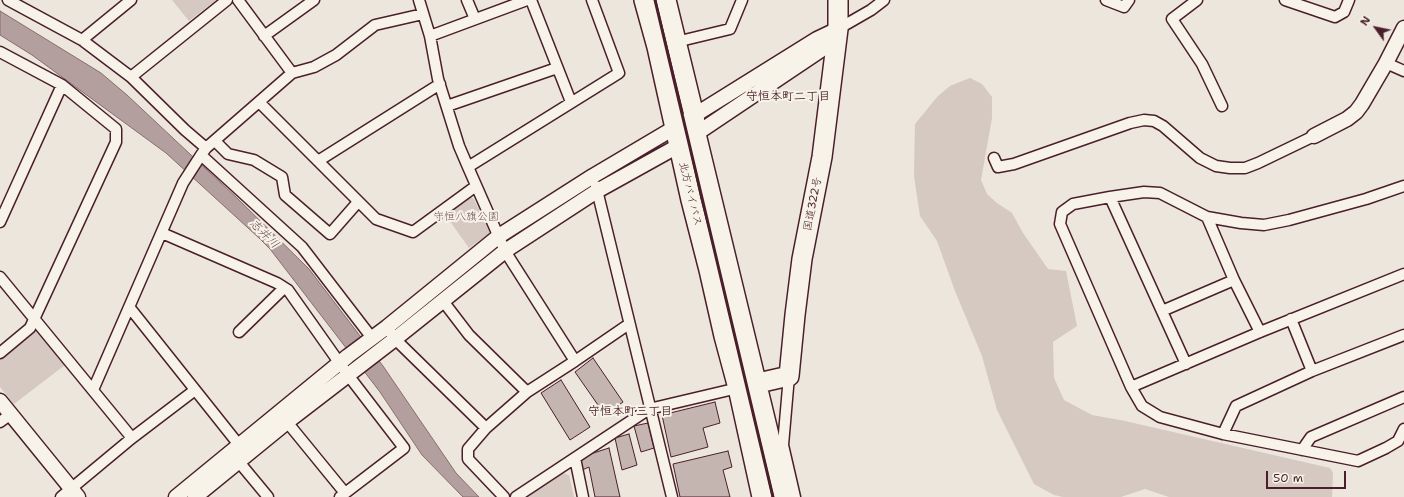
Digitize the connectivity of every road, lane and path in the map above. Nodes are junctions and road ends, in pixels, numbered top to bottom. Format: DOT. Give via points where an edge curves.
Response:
graph roads {
  1 [pos="8,0"];
  2 [pos="131,0"];
  3 [pos="227,0"];
  4 [pos="238,0"];
  5 [pos="314,0"];
  6 [pos="419,0"];
  7 [pos="467,0"];
  8 [pos="527,0"];
  9 [pos="531,0"];
  10 [pos="592,0"];
  11 [pos="644,0"];
  12 [pos="666,0"];
  13 [pos="742,0"];
  14 [pos="838,0"];
  15 [pos="884,0"];
  16 [pos="1106,0"];
  17 [pos="1129,0"];
  18 [pos="1197,0"];
  19 [pos="1285,0"];
  20 [pos="1349,0"];
  21 [pos="423,14"];
  22 [pos="475,19"];
  23 [pos="1404,28"];
  24 [pos="838,29"];
  25 [pos="264,36"];
  26 [pos="430,36"];
  27 [pos="82,40"];
  28 [pos="676,42"];
  29 [pos="0,52"];
  30 [pos="1386,63"];
  31 [pos="557,68"];
  32 [pos="1404,72"];
  33 [pos="292,73"];
  34 [pos="131,77"];
  35 [pos="440,84"];
  36 [pos="62,85"];
  37 [pos="259,102"];
  38 [pos="571,102"];
  39 [pos="447,106"];
  40 [pos="1222,106"];
  41 [pos="695,124"];
  42 [pos="1314,136"];
  43 [pos="676,137"];
  44 [pos="215,141"];
  45 [pos="204,152"];
  46 [pos="994,158"];
  47 [pos="318,161"];
  48 [pos="468,166"];
  49 [pos="593,176"];
  50 [pos="476,186"];
  51 [pos="1404,186"];
  52 [pos="597,191"];
  53 [pos="1110,197"];
  54 [pos="358,202"];
  55 [pos="1207,217"];
  56 [pos="0,222"];
  57 [pos="162,233"];
  58 [pos="498,236"];
  59 [pos="505,251"];
  60 [pos="1404,274"];
  61 [pos="0,277"];
  62 [pos="1234,280"];
  63 [pos="284,288"];
  64 [pos="443,300"];
  65 [pos="130,308"];
  66 [pos="1162,311"];
  67 [pos="35,319"];
  68 [pos="1291,319"];
  69 [pos="629,324"];
  70 [pos="387,327"];
  71 [pos="239,332"];
  72 [pos="1260,332"];
  73 [pos="1404,335"];
  74 [pos="395,339"];
  75 [pos="370,340"];
  76 [pos="0,354"];
  77 [pos="344,359"];
  78 [pos="575,361"];
  79 [pos="1186,364"];
  80 [pos="1312,371"];
  81 [pos="352,372"];
  82 [pos="789,376"];
  83 [pos="757,383"];
  84 [pos="1130,386"];
  85 [pos="738,388"];
  86 [pos="93,390"];
  87 [pos="195,390"];
  88 [pos="526,392"];
  89 [pos="1404,397"];
  90 [pos="0,401"];
  91 [pos="649,409"];
  92 [pos="5,418"];
  93 [pos="287,422"];
  94 [pos="486,428"];
  95 [pos="1404,429"];
  96 [pos="1223,434"];
  97 [pos="132,438"];
  98 [pos="1302,450"];
  99 [pos="242,454"];
  100 [pos="575,458"];
  101 [pos="70,494"];
  102 [pos="343,495"];
  103 [pos="176,497"];
  104 [pos="195,497"];
  105 [pos="268,497"];
  106 [pos="504,497"];
  107 [pos="516,497"];
  108 [pos="583,497"];
  109 [pos="672,497"];
  110 [pos="762,497"];
  111 [pos="784,497"];
  112 [pos="795,497"];
  1 -- 27 [label="street"];
  2 -- 27 [label="street"];
  3 -- 34 [label="street"];
  4 -- 25 [label="street"];
  5 -- 25 [label="street"];
  6 -- 21 [label="street"];
  7 -- 22 [label="street"];
  8 -- 22 [label="street"];
  9 -- 31 [label="street"];
  10 -- 38 [label="street" via="619,72"];
  11 -- 43 [label="highway, 北方バイパス"];
  12 -- 28 [label="highway, 北方バイパス"];
  13 -- 28 [label="street" via="730,29"];
  14 -- 24 [label="highway, 国道322号"];
  15 -- 24 [label="street"];
  16 -- 17 [label="street" via="1124,7"];
  18 -- 40 [label="street" via="1172,19 1202,64"];
  19 -- 20 [label="street" via="1335,17 1344,12"];
  21 -- 26 [label="street"];
  21 -- 33 [label="street" via="375,25 314,67"];
  22 -- 26 [label="street"];
  23 -- 30 [label="street"];
  24 -- 41 [label="street" via="817,39"];
  24 -- 82 [label="highway, 国道322号" via="822,157 802,260"];
  25 -- 33 [label="street"];
  26 -- 35 [label="street"];
  27 -- 34 [label="street"];
  28 -- 41 [label="highway, 北方バイパス"];
  29 -- 36 [label="street"];
  30 -- 32 [label="street"];
  30 -- 42 [label="street" via="1356,112"];
  31 -- 38 [label="street"];
  31 -- 39 [label="street"];
  33 -- 37 [label="street"];
  34 -- 45 [label="street"];
  35 -- 39 [label="street"];
  35 -- 47 [label="street"];
  36 -- 56 [label="street"];
  36 -- 67 [label="street" via="116,129 116,142"];
  37 -- 44 [label="street"];
  37 -- 47 [label="street"];
  38 -- 48 [label="street"];
  39 -- 48 [label="street"];
  41 -- 43 [label="street"];
  41 -- 83 [label="highway, 北方バイパス"];
  42 -- 46 [label="street" via="1245,168 1230,168 1216,166 1200,158 1163,126 1154,121 1144,120 1014,164 998,166"];
  43 -- 49 [label="street"];
  43 -- 52 [label="street"];
  43 -- 85 [label="highway, 北方バイパス"];
  44 -- 45 [label="street"];
  44 -- 54 [label="street" via="228,154 254,160 282,177 285,195 330,234"];
  45 -- 57 [label="street" via="184,183"];
  45 -- 75 [label="street" via="302,247"];
  47 -- 54 [label="street"];
  48 -- 50 [label="street"];
  49 -- 52 [label="street"];
  49 -- 58 [label="street"];
  50 -- 54 [label="street" via="413,232 376,219"];
  50 -- 58 [label="street"];
  51 -- 55 [label="street" via="1290,220 1264,225"];
  52 -- 59 [label="street"];
  52 -- 69 [label="street"];
  53 -- 55 [label="street" via="1144,192 1160,193"];
  53 -- 66 [label="street"];
  53 -- 84 [label="street" via="1073,204 1062,212 1060,224"];
  55 -- 62 [label="street"];
  57 -- 63 [label="street"];
  57 -- 65 [label="street"];
  58 -- 59 [label="street"];
  58 -- 70 [label="street"];
  59 -- 64 [label="street"];
  59 -- 78 [label="street"];
  60 -- 68 [label="street"];
  61 -- 67 [label="street"];
  62 -- 66 [label="street"];
  62 -- 72 [label="street"];
  63 -- 71 [label="street"];
  63 -- 77 [label="street"];
  64 -- 74 [label="street"];
  64 -- 88 [label="street" via="469,335"];
  65 -- 86 [label="street"];
  65 -- 87 [label="street"];
  66 -- 79 [label="street"];
  67 -- 76 [label="street" via="30,328"];
  67 -- 86 [label="street"];
  68 -- 72 [label="street"];
  68 -- 80 [label="street"];
  69 -- 78 [label="street"];
  69 -- 91 [label="street"];
  70 -- 74 [label="street"];
  70 -- 75 [label="street"];
  72 -- 79 [label="street"];
  73 -- 80 [label="street"];
  74 -- 81 [label="street"];
  74 -- 94 [label="street"];
  75 -- 77 [label="street"];
  77 -- 81 [label="street"];
  77 -- 99 [label="street"];
  78 -- 88 [label="street"];
  79 -- 84 [label="street"];
  80 -- 96 [label="street" via="1236,406"];
  81 -- 93 [label="street"];
  81 -- 102 [label="street" via="404,448"];
  82 -- 83 [label="highway"];
  82 -- 112 [label="street" via="784,445"];
  83 -- 85 [label="highway"];
  83 -- 111 [label="highway"];
  84 -- 96 [label="street" via="1142,406 1160,417"];
  85 -- 91 [label="street"];
  85 -- 110 [label="highway"];
  86 -- 97 [label="street"];
  87 -- 97 [label="street"];
  87 -- 99 [label="street"];
  88 -- 94 [label="street"];
  89 -- 98 [label="street" via="1311,437"];
  90 -- 92 [label="street"];
  91 -- 100 [label="street"];
  91 -- 109 [label="street"];
  92 -- 101 [label="street"];
  93 -- 99 [label="street"];
  93 -- 102 [label="street"];
  94 -- 106 [label="street" via="468,449 468,459"];
  95 -- 98 [label="street" via="1398,441 1358,461"];
  96 -- 98 [label="street"];
  97 -- 101 [label="street"];
  99 -- 103 [label="street"];
  99 -- 104 [label="street"];
  99 -- 105 [label="street"];
  100 -- 107 [label="street"];
  100 -- 108 [label="street"];
}
